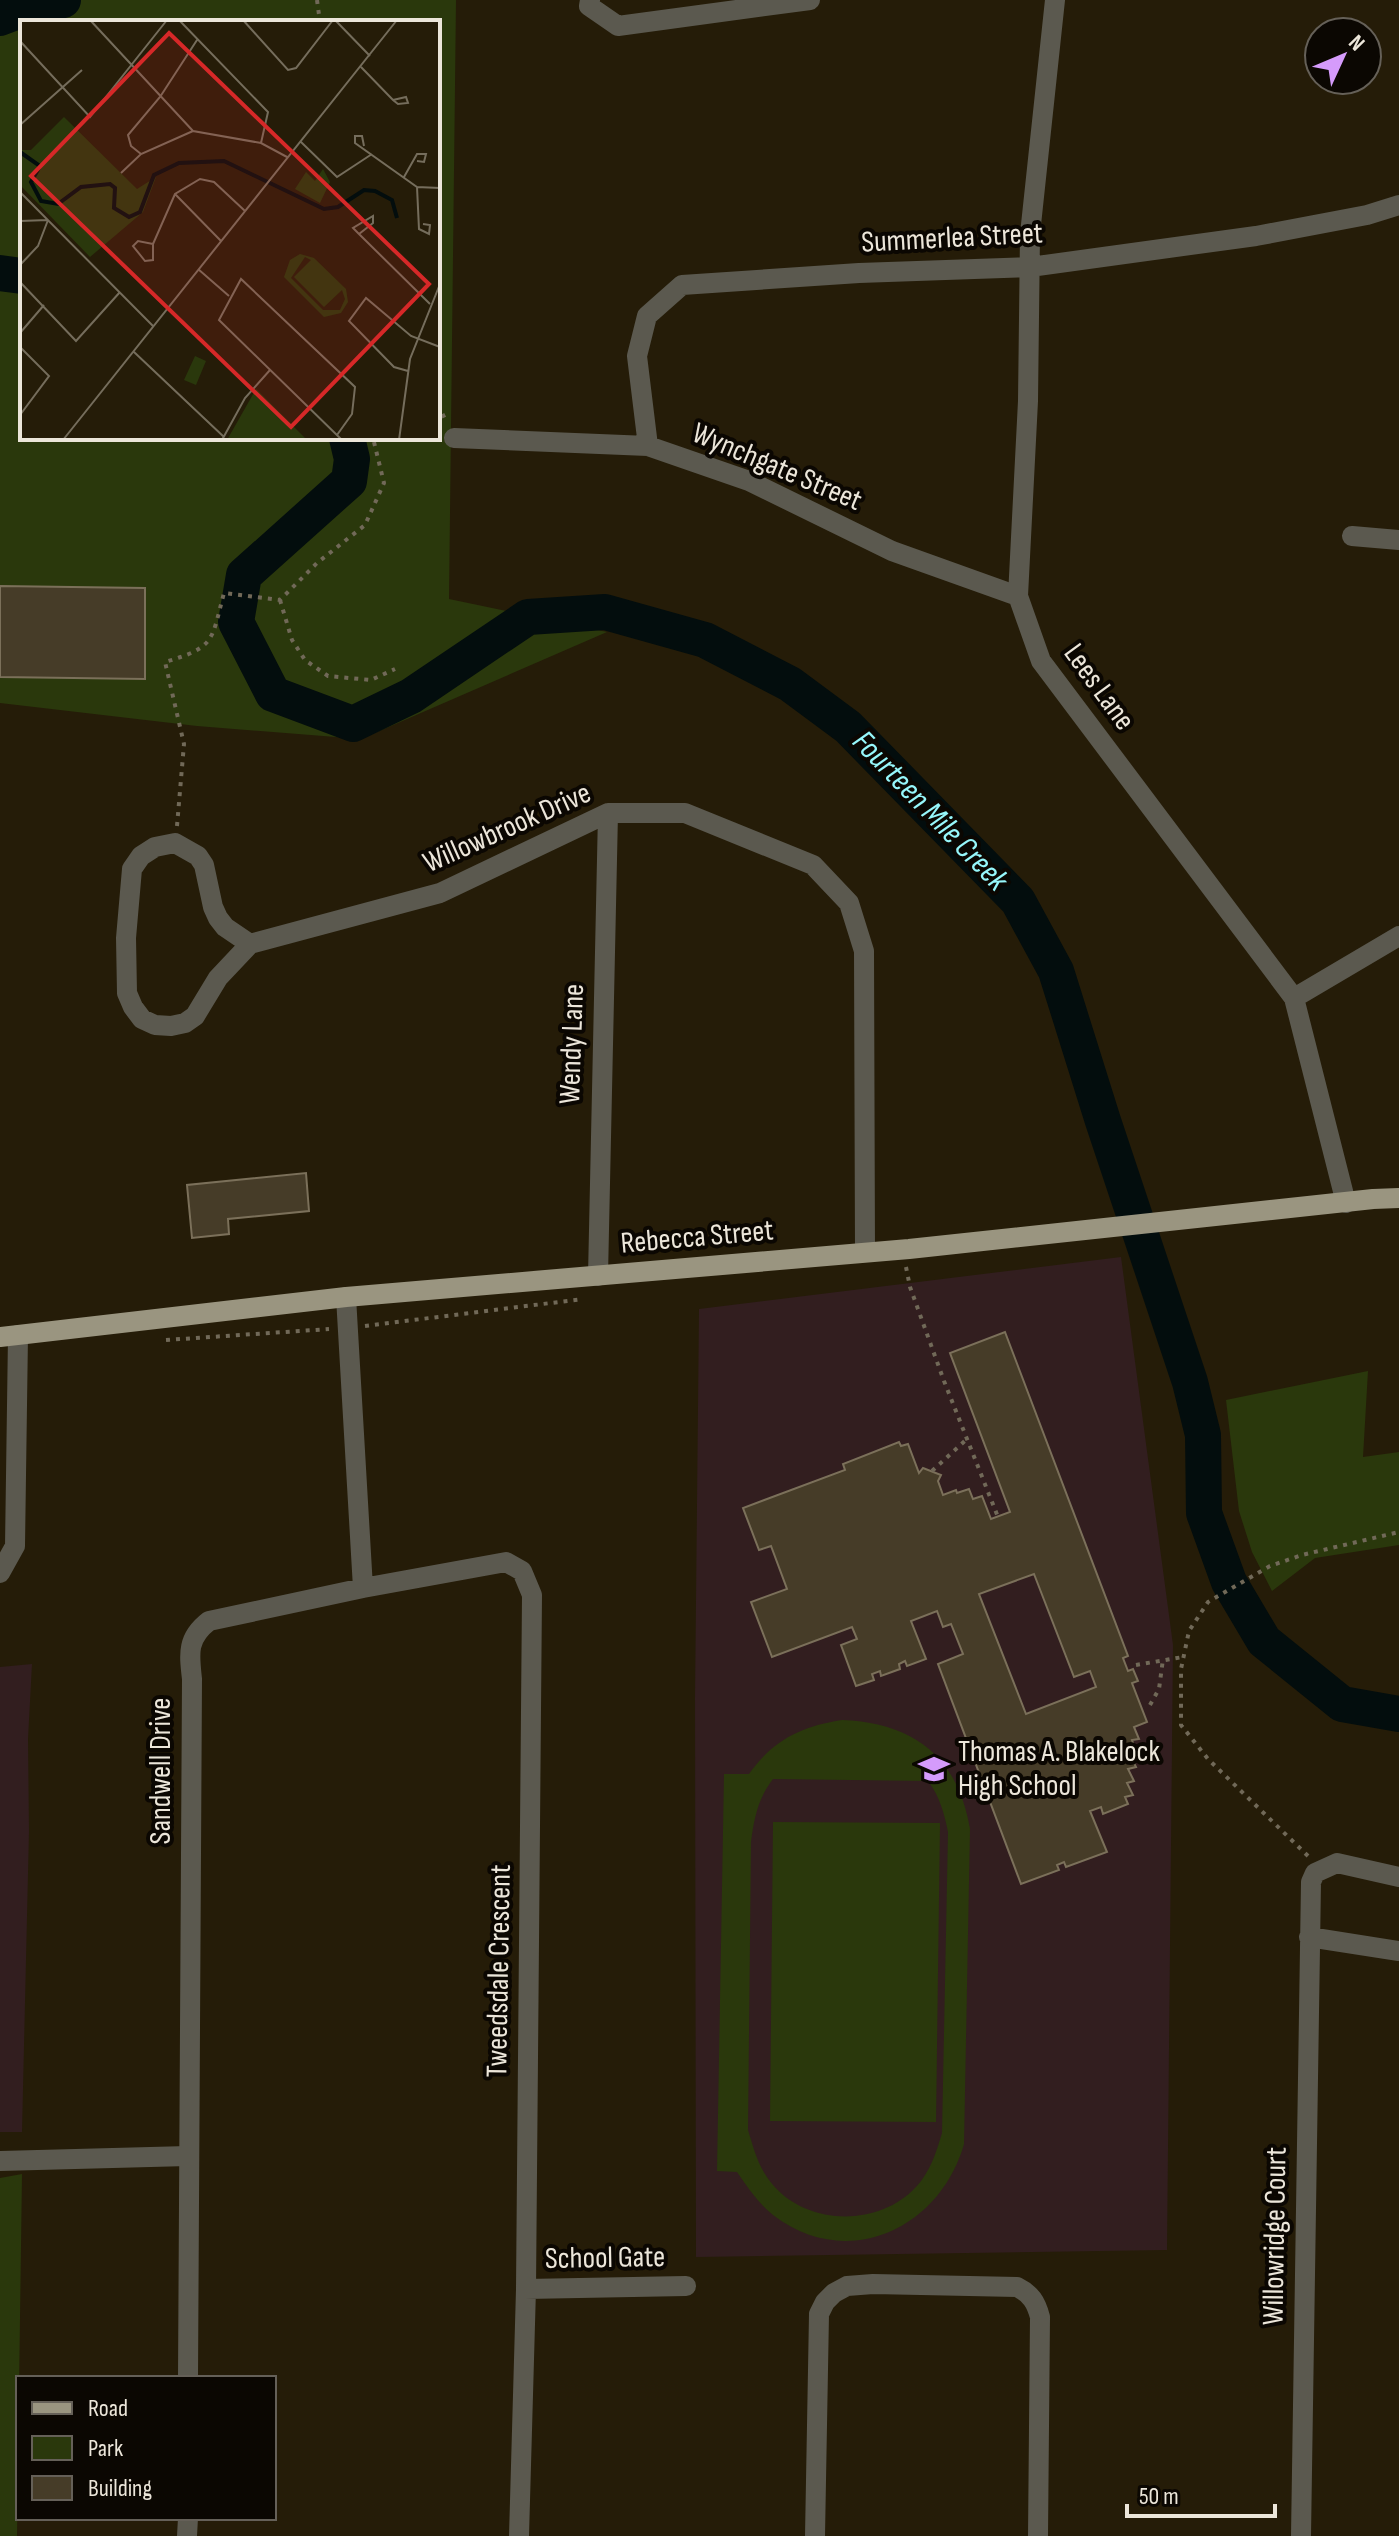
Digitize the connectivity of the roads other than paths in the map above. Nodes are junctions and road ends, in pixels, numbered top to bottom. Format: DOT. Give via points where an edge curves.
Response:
graph roads {
  1 [pos="590,0"];
  2 [pos="810,0"];
  3 [pos="1055,0"];
  4 [pos="1399,205"];
  5 [pos="1030,267"];
  6 [pos="454,438"];
  7 [pos="648,446"];
  8 [pos="1352,536"];
  9 [pos="1399,540"];
  10 [pos="1018,596"];
  11 [pos="608,813"];
  12 [pos="1399,936"];
  13 [pos="250,944"];
  14 [pos="1294,998"];
  15 [pos="1399,1198"];
  16 [pos="1346,1203"];
  17 [pos="865,1252"];
  18 [pos="598,1276"];
  19 [pos="346,1297"];
  20 [pos="9,1336"];
  21 [pos="0,1573"];
  22 [pos="363,1588"];
  23 [pos="1399,1877"];
  24 [pos="1309,1937"];
  25 [pos="1399,1951"];
  26 [pos="188,2156"];
  27 [pos="0,2161"];
  28 [pos="686,2286"];
  29 [pos="526,2289"];
  30 [pos="188,2376"];
  31 [pos="519,2536"];
  32 [pos="815,2536"];
  33 [pos="1038,2536"];
  34 [pos="1301,2536"];
  1 -- 2 [label="street" via="589,6 618,26"];
  3 -- 5 [label="street, Lees Lane"];
  4 -- 5 [label="street, Summerlea Street" via="1256,236"];
  5 -- 7 [label="street, Summerlea Street" via="682,285 647,316 637,356"];
  5 -- 10 [label="street, Lees Lane"];
  6 -- 7 [label="street, Wynchgate Street"];
  7 -- 10 [label="street, Wynchgate Street" via="749,481 892,551"];
  8 -- 9 [label="street"];
  10 -- 14 [label="street, Lees Lane" via="1041,661"];
  11 -- 13 [label="street, Willowbrook Drive" via="440,893"];
  11 -- 17 [label="street, Willowbrook Drive" via="685,813 813,865 849,903 864,951"];
  11 -- 18 [label="street, Wendy Lane"];
  12 -- 14 [label="street"];
  13 -- 13 [label="street" via="218,918 198,856 175,843 141,856 132,869 126,952 127,993 142,1019 155,1025 185,1023"];
  14 -- 16 [label="street, Lees Lane"];
  15 -- 16 [label="main road, Rebecca Street"];
  16 -- 17 [label="main road, Rebecca Street"];
  17 -- 18 [label="main road, Rebecca Street"];
  18 -- 19 [label="main road, Rebecca Street"];
  19 -- 20 [label="main road, Rebecca Street"];
  19 -- 22 [label="street"];
  20 -- 21 [label="street" via="15,1546"];
  22 -- 26 [label="street, Sandwell Drive" via="209,1621 196,1630 189,1652"];
  22 -- 29 [label="street, Tweedsdale Crescent" via="506,1562 522,1571 532,1595"];
  23 -- 24 [label="street, Willowridge Court" via="1337,1863 1315,1873"];
  24 -- 25 [label="street"];
  24 -- 34 [label="street, Willowridge Court"];
  26 -- 27 [label="street"];
  26 -- 30 [label="street, Sandwell Drive"];
  28 -- 29 [label="street, School Gate"];
  29 -- 31 [label="street, Tweedsdale Crescent"];
  32 -- 33 [label="street" via="819,2314 834,2293 873,2284 1017,2287 1036,2303"];
}
